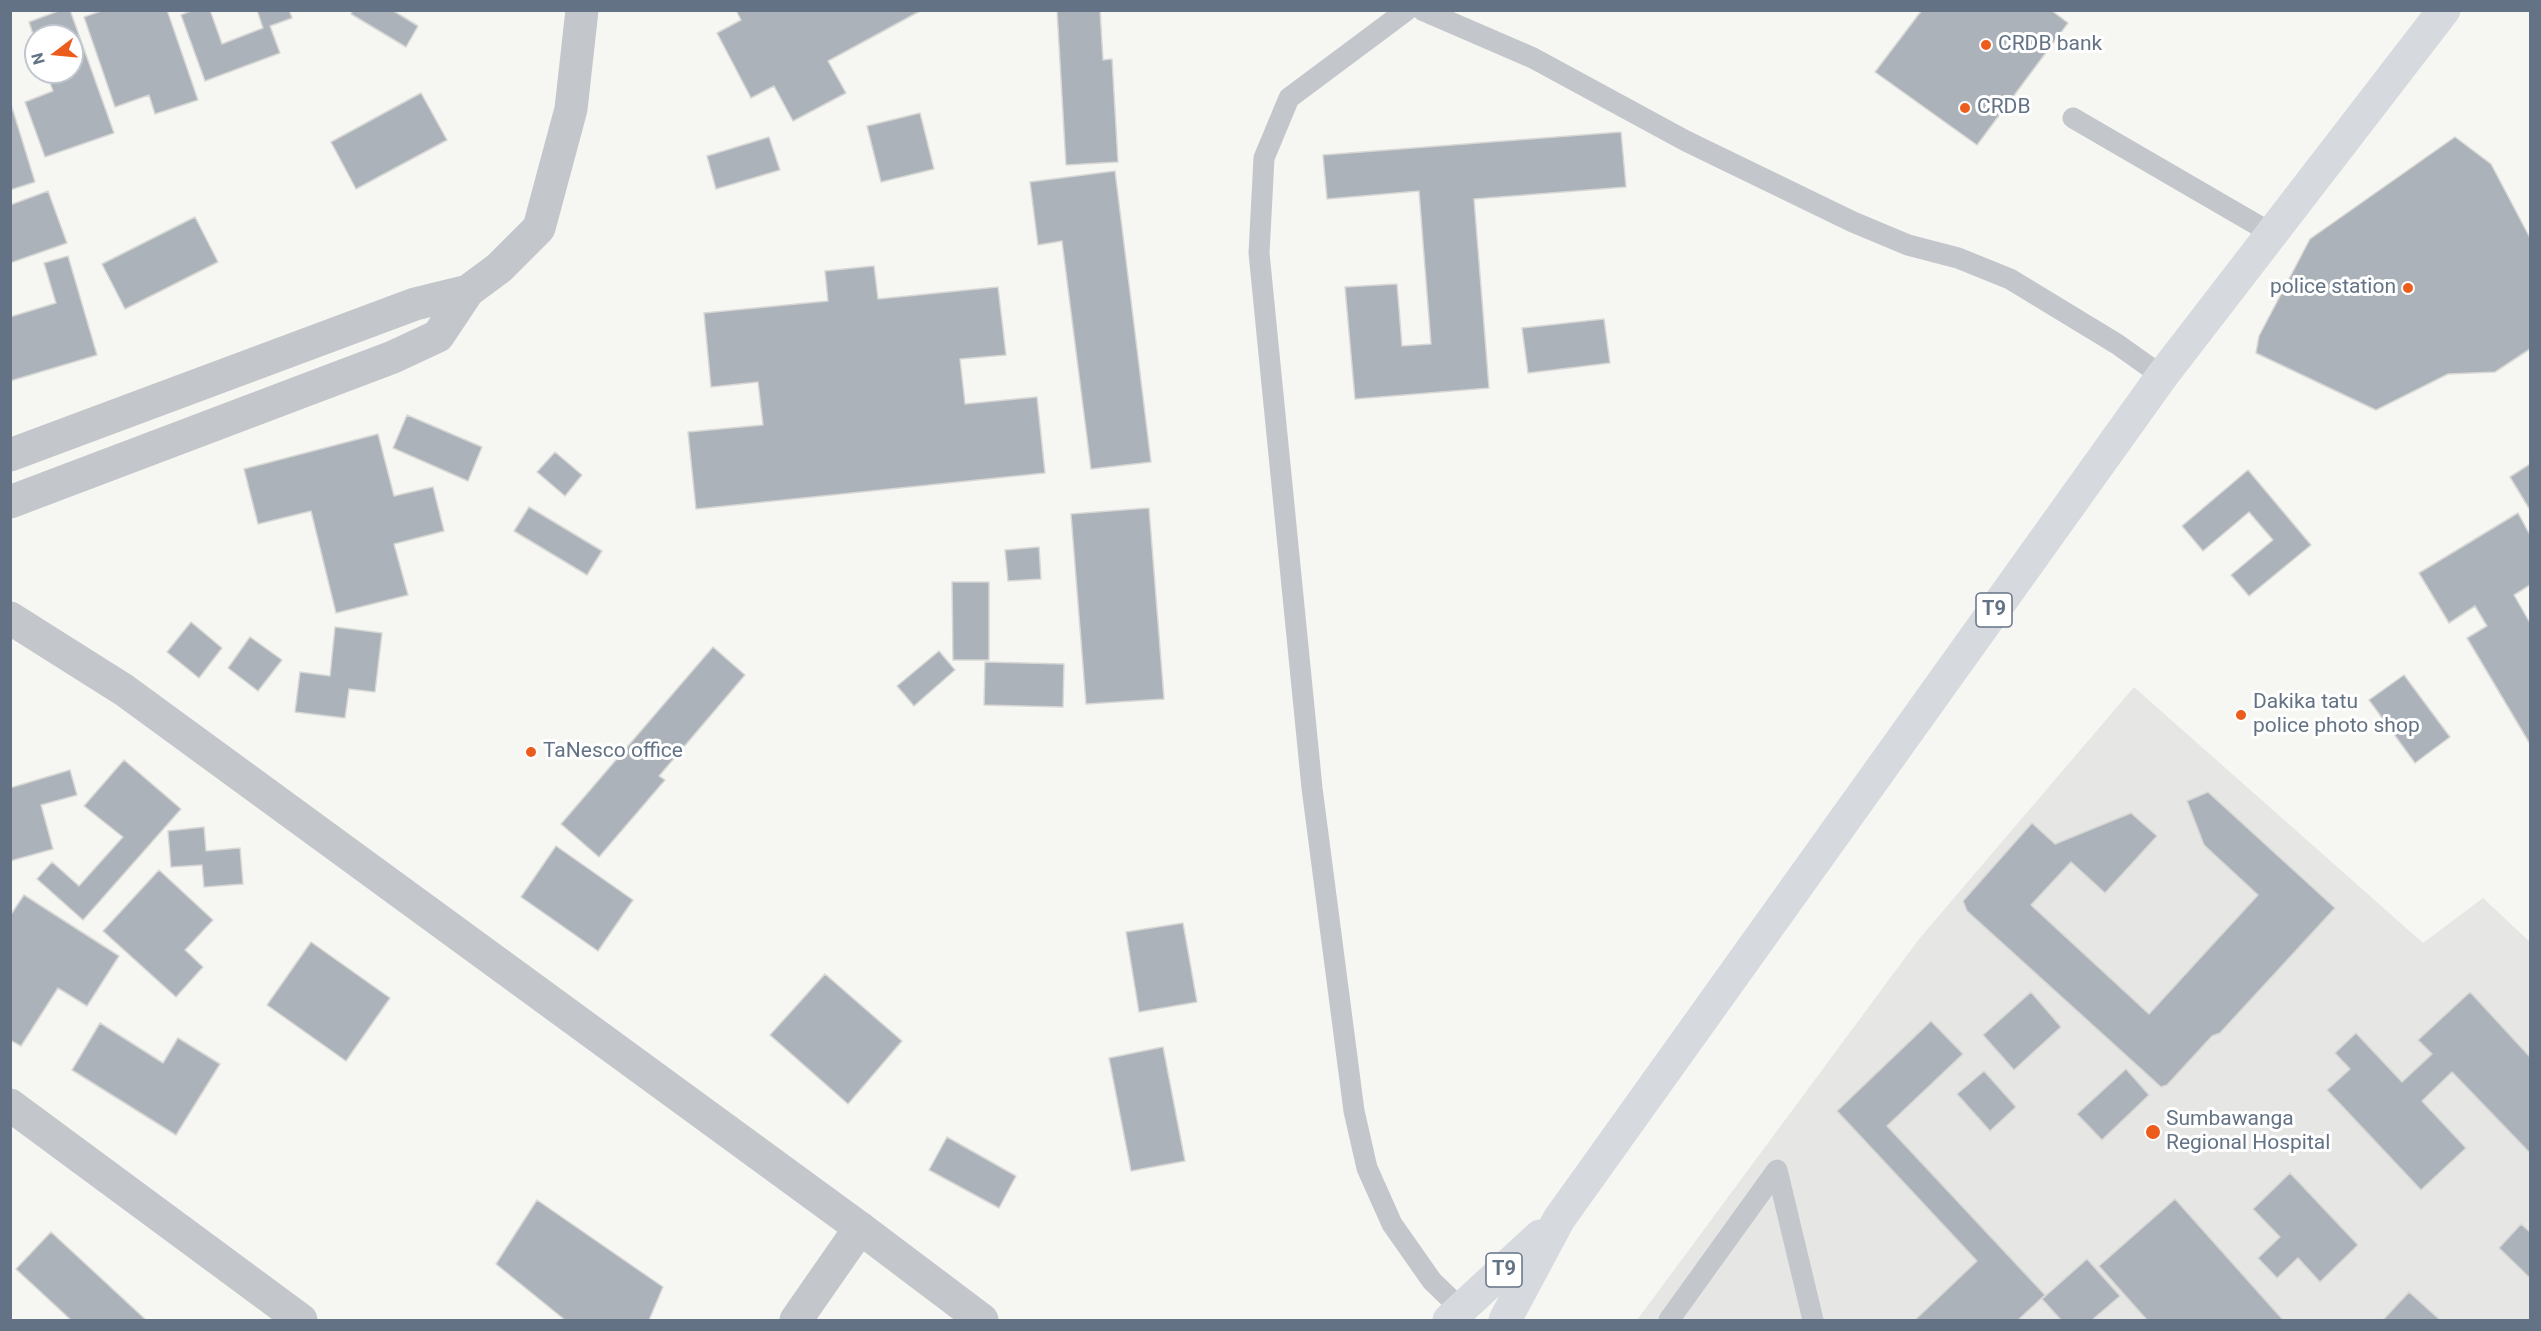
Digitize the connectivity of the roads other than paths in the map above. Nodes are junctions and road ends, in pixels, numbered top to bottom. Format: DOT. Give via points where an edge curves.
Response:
graph roads {
  1 [pos="582,10"];
  2 [pos="1407,10"];
  3 [pos="1422,10"];
  4 [pos="2444,10"];
  5 [pos="2073,118"];
  6 [pos="2271,233"];
  7 [pos="468,291"];
  8 [pos="2162,376"];
  9 [pos="10,454"];
  10 [pos="10,502"];
  11 [pos="10,618"];
  12 [pos="10,1105"];
  13 [pos="1559,1219"];
  14 [pos="860,1228"];
  15 [pos="1455,1315"];
  16 [pos="301,1320"];
  17 [pos="796,1320"];
  18 [pos="982,1320"];
  19 [pos="1505,1320"];
  20 [pos="1670,1320"];
  21 [pos="1813,1320"];
  1 -- 7 [label="street" via="571,109 539,228 499,268"];
  2 -- 15 [label="lane" via="1289,98 1264,158 1260,253 1312,788 1354,1111 1367,1168 1392,1224"];
  3 -- 8 [label="lane" via="1533,58 1686,141 1853,222 2010,279"];
  4 -- 6 [label="highway, T9"];
  5 -- 6 [label="lane"];
  6 -- 8 [label="highway, T9"];
  7 -- 9 [label="street" via="415,304"];
  7 -- 10 [label="street" via="438,336 402,353"];
  8 -- 13 [label="highway, T9"];
  11 -- 14 [label="street" via="124,690"];
  12 -- 16 [label="street"];
  13 -- 15 [label="highway, T9"];
  13 -- 19 [label="highway, T9"];
  14 -- 17 [label="street"];
  14 -- 18 [label="street"];
  20 -- 21 [label="lane" via="1777,1170"];
}
